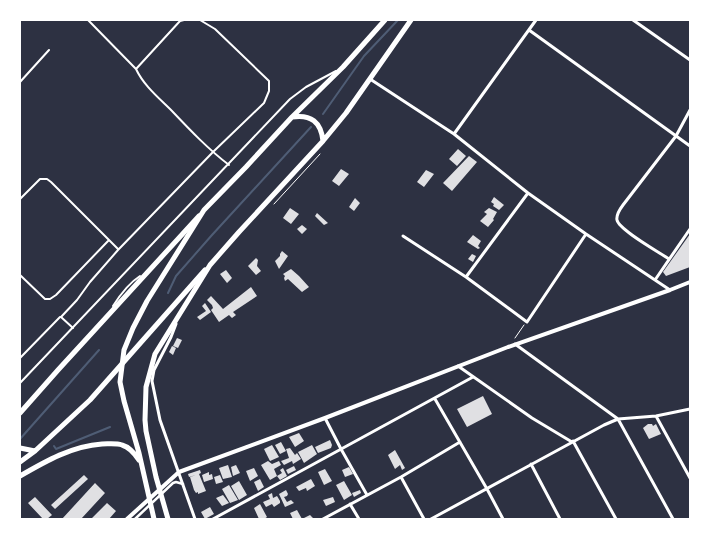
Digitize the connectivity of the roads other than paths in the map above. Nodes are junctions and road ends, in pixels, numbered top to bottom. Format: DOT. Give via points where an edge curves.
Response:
graph roads {
  1 [pos="88,20"];
  2 [pos="184,20"];
  3 [pos="200,20"];
  4 [pos="385,20"];
  5 [pos="411,20"];
  6 [pos="536,20"];
  7 [pos="633,20"];
  8 [pos="529,30"];
  9 [pos="49,50"];
  10 [pos="690,60"];
  11 [pos="343,67"];
  12 [pos="136,69"];
  13 [pos="369,78"];
  14 [pos="20,82"];
  15 [pos="690,110"];
  16 [pos="292,117"];
  17 [pos="454,134"];
  18 [pos="676,136"];
  19 [pos="323,141"];
  20 [pos="690,146"];
  21 [pos="213,152"];
  22 [pos="229,165"];
  23 [pos="528,193"];
  24 [pos="20,199"];
  25 [pos="204,210"];
  26 [pos="690,229"];
  27 [pos="586,234"];
  28 [pos="403,236"];
  29 [pos="109,240"];
  30 [pos="118,250"];
  31 [pos="669,259"];
  32 [pos="210,265"];
  33 [pos="20,275"];
  34 [pos="466,277"];
  35 [pos="655,280"];
  36 [pos="690,282"];
  37 [pos="670,290"];
  38 [pos="180,314"];
  39 [pos="61,317"];
  40 [pos="73,328"];
  41 [pos="515,344"];
  42 [pos="20,358"];
  43 [pos="458,366"];
  44 [pos="473,377"];
  45 [pos="20,383"];
  46 [pos="435,399"];
  47 [pos="690,409"];
  48 [pos="20,413"];
  49 [pos="656,416"];
  50 [pos="325,418"];
  51 [pos="618,420"];
  52 [pos="460,442"];
  53 [pos="572,442"];
  54 [pos="20,448"];
  55 [pos="341,449"];
  56 [pos="35,451"];
  57 [pos="20,462"];
  58 [pos="141,462"];
  59 [pos="531,464"];
  60 [pos="179,472"];
  61 [pos="20,476"];
  62 [pos="401,477"];
  63 [pos="690,478"];
  64 [pos="183,484"];
  65 [pos="487,489"];
  66 [pos="367,495"];
  67 [pos="350,504"];
  68 [pos="127,519"];
  69 [pos="135,519"];
  70 [pos="154,519"];
  71 [pos="168,519"];
  72 [pos="195,519"];
  73 [pos="213,519"];
  74 [pos="323,519"];
  75 [pos="358,519"];
  76 [pos="424,519"];
  77 [pos="431,519"];
  78 [pos="503,519"];
  79 [pos="560,519"];
  80 [pos="616,519"];
  81 [pos="673,519"];
  1 -- 12 [label="lane"];
  2 -- 12 [label="lane"];
  3 -- 21 [label="lane" via="269,82 264,103"];
  4 -- 11 [label="main road"];
  5 -- 13 [label="main road"];
  6 -- 8 [label="street"];
  7 -- 10 [label="street"];
  8 -- 17 [label="street"];
  8 -- 18 [label="street"];
  9 -- 14 [label="lane"];
  11 -- 16 [label="main road"];
  11 -- 22 [label="lane" via="290,99"];
  12 -- 21 [label="lane" via="148,87"];
  13 -- 17 [label="street"];
  13 -- 19 [label="main road"];
  15 -- 18 [label="street"];
  16 -- 19 [label="main road" via="304,116 315,121 321,129"];
  16 -- 25 [label="main road"];
  17 -- 23 [label="street"];
  18 -- 20 [label="street"];
  18 -- 31 [label="street" via="617,215 619,224 629,233"];
  19 -- 32 [label="main road"];
  21 -- 22 [label="lane"];
  21 -- 30 [label="lane"];
  22 -- 40 [label="lane"];
  23 -- 27 [label="street"];
  23 -- 34 [label="street"];
  24 -- 29 [label="lane" via="40,180 47,179"];
  25 -- 48 [label="main road"];
  25 -- 58 [label="main road" via="147,302 124,350 120,375"];
  26 -- 31 [label="street"];
  27 -- 34 [label="street" via="527,322"];
  27 -- 35 [label="street"];
  28 -- 34 [label="street"];
  29 -- 30 [label="lane"];
  29 -- 33 [label="lane" via="50,299 45,299"];
  30 -- 39 [label="lane"];
  31 -- 35 [label="street"];
  32 -- 38 [label="main road"];
  32 -- 56 [label="main road" via="90,400"];
  35 -- 37 [label="street"];
  36 -- 37 [label="street"];
  37 -- 41 [label="street"];
  38 -- 60 [label="street" via="152,381 160,420"];
  38 -- 71 [label="main road" via="155,354 146,387 146,431"];
  39 -- 40 [label="lane"];
  39 -- 42 [label="lane"];
  40 -- 45 [label="lane"];
  41 -- 43 [label="street"];
  41 -- 51 [label="street"];
  43 -- 44 [label="street"];
  43 -- 50 [label="street"];
  44 -- 46 [label="street"];
  44 -- 53 [label="street"];
  46 -- 52 [label="street"];
  46 -- 55 [label="street"];
  47 -- 49 [label="street"];
  49 -- 51 [label="street"];
  49 -- 63 [label="street"];
  50 -- 55 [label="street"];
  50 -- 60 [label="street"];
  51 -- 53 [label="street"];
  51 -- 81 [label="street"];
  52 -- 62 [label="street"];
  52 -- 65 [label="street"];
  53 -- 59 [label="street"];
  53 -- 80 [label="street"];
  54 -- 56 [label="main road"];
  55 -- 66 [label="street"];
  55 -- 73 [label="street"];
  56 -- 57 [label="main road"];
  58 -- 61 [label="main road" via="123,445 87,446 69,451"];
  58 -- 70 [label="main road"];
  59 -- 65 [label="street"];
  59 -- 79 [label="street"];
  60 -- 64 [label="street"];
  60 -- 68 [label="street"];
  62 -- 66 [label="street"];
  62 -- 76 [label="street"];
  64 -- 69 [label="street" via="173,483"];
  64 -- 72 [label="street"];
  65 -- 77 [label="street"];
  65 -- 78 [label="street"];
  66 -- 67 [label="street"];
  67 -- 74 [label="street"];
  67 -- 75 [label="street"];
}
